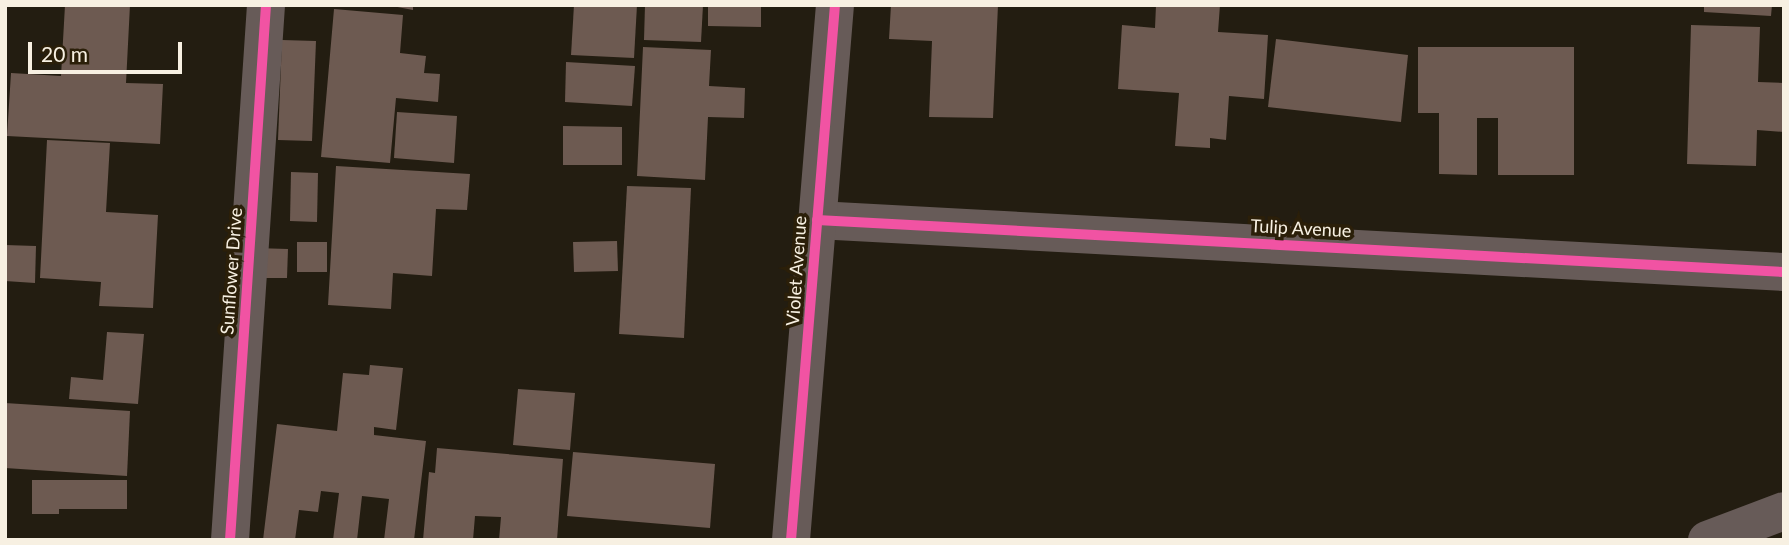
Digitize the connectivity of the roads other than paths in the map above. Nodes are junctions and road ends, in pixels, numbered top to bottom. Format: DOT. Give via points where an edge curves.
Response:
graph roads {
  1 [pos="266,5"];
  2 [pos="835,5"];
  3 [pos="817,220"];
  4 [pos="1784,272"];
  5 [pos="1784,511"];
  6 [pos="230,540"];
  7 [pos="791,540"];
  8 [pos="1707,540"];
  1 -- 6 [label="street, Sunflower Drive"];
  2 -- 3 [label="street, Violet Avenue"];
  3 -- 4 [label="street, Tulip Avenue"];
  3 -- 7 [label="street, Violet Avenue"];
  5 -- 8 [label="street"];
}
